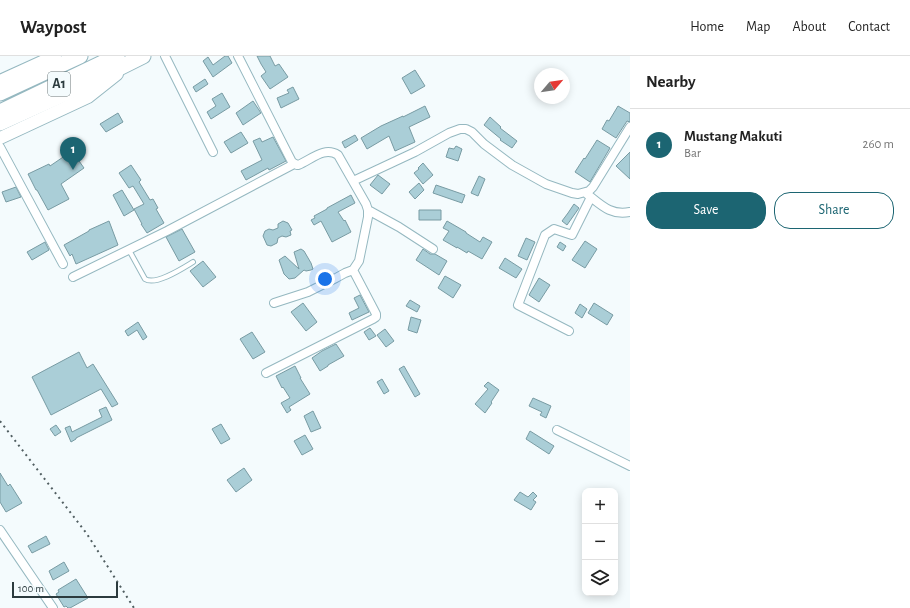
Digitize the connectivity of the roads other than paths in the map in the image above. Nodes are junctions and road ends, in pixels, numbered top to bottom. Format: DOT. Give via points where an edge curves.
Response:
graph roads {
  1 [pos="55,56"];
  2 [pos="80,56"];
  3 [pos="103,56"];
  4 [pos="117,56"];
  5 [pos="165,56"];
  6 [pos="238,56"];
  7 [pos="141,57"];
  8 [pos="0,81"];
  9 [pos="0,93"];
  10 [pos="0,106"];
  11 [pos="0,112"];
  12 [pos="0,123"];
  13 [pos="629,131"];
  14 [pos="0,138"];
  15 [pos="0,147"];
  16 [pos="213,152"];
  17 [pos="294,164"];
  18 [pos="353,181"];
  19 [pos="588,195"];
  20 [pos="368,210"];
  21 [pos="626,213"];
  22 [pos="630,218"];
  23 [pos="433,248"];
  24 [pos="128,250"];
  25 [pos="193,262"];
  26 [pos="63,264"];
  27 [pos="353,270"];
  28 [pos="73,277"];
  29 [pos="274,304"];
  30 [pos="569,331"];
  31 [pos="266,373"];
  32 [pos="557,430"];
  33 [pos="630,466"];
  34 [pos="0,530"];
  35 [pos="53,608"];
  1 -- 8 [label="street"];
  2 -- 9 [label="highway, A1"];
  3 -- 10 [label="highway, A1"];
  4 -- 11 [label="highway, A1"];
  5 -- 16 [label="street"];
  6 -- 17 [label="street"];
  7 -- 12 [label="highway, A1"];
  7 -- 14 [label="street" via="88,96"];
  13 -- 19 [label="street"];
  15 -- 26 [label="street"];
  17 -- 18 [label="street" via="301,164 325,152 334,153 338,155"];
  17 -- 24 [label="street"];
  18 -- 19 [label="street" via="449,133 466,129 512,165 546,184 572,193"];
  18 -- 20 [label="street"];
  19 -- 21 [label="street" via="607,210"];
  19 -- 30 [label="street" via="572,235 554,229 545,236 518,304"];
  20 -- 23 [label="street"];
  20 -- 27 [label="street" via="359,261"];
  21 -- 22 [label="street"];
  24 -- 25 [label="lane" via="145,279 149,281 168,276"];
  24 -- 28 [label="street"];
  27 -- 29 [label="street" via="308,292"];
  27 -- 31 [label="street" via="376,317"];
  32 -- 33 [label="street"];
  34 -- 35 [label="street"];
}
